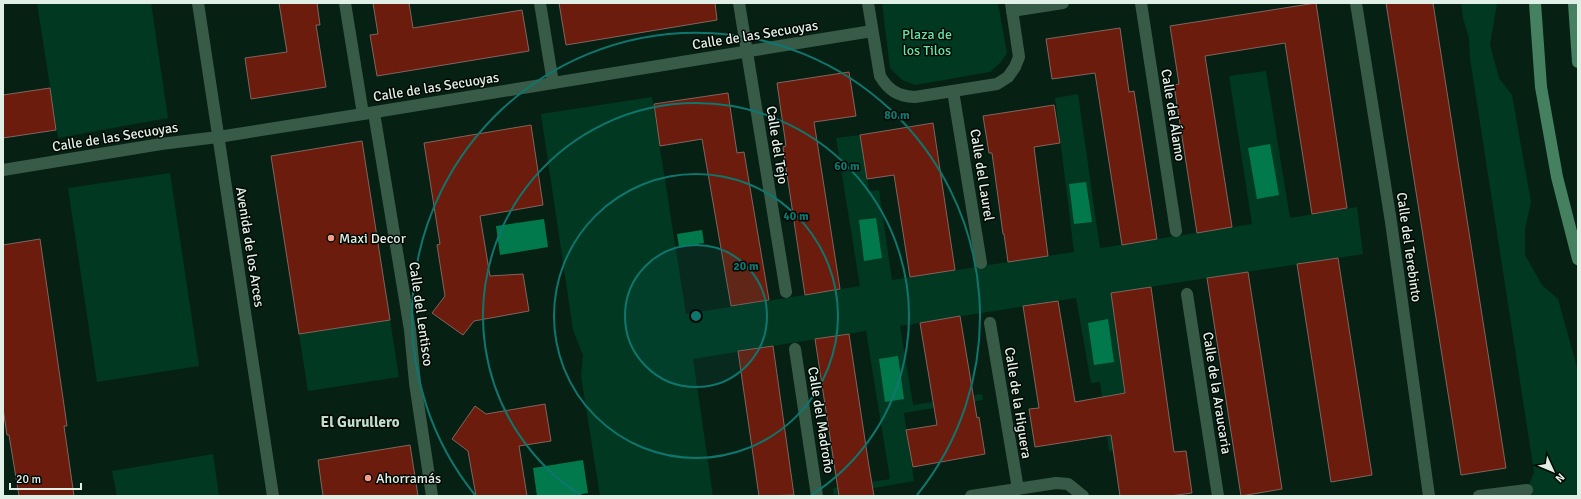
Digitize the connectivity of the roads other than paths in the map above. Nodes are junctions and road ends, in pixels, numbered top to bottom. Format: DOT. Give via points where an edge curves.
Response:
graph roads {
  1 [pos="198,3"];
  2 [pos="345,3"];
  3 [pos="540,3"];
  4 [pos="739,3"];
  5 [pos="868,3"];
  6 [pos="1063,3"];
  7 [pos="1141,3"];
  8 [pos="1356,3"];
  9 [pos="1535,3"];
  10 [pos="1574,3"];
  11 [pos="1012,7"];
  12 [pos="872,31"];
  13 [pos="747,52"];
  14 [pos="1578,62"];
  15 [pos="553,83"];
  16 [pos="954,91"];
  17 [pos="368,114"];
  18 [pos="218,137"];
  19 [pos="3,170"];
  20 [pos="1176,231"];
  21 [pos="1578,259"];
  22 [pos="981,263"];
  23 [pos="786,292"];
  24 [pos="1187,294"];
  25 [pos="990,323"];
  26 [pos="795,349"];
  27 [pos="1018,488"];
  28 [pos="1527,490"];
  29 [pos="273,496"];
  30 [pos="432,496"];
  31 [pos="818,496"];
  32 [pos="971,496"];
  33 [pos="1083,496"];
  34 [pos="1218,496"];
  35 [pos="1429,496"];
  36 [pos="1478,496"];
  1 -- 18 [label="street, Avenida de los Arces"];
  2 -- 17 [label="street, Calle del Lentisco"];
  3 -- 15 [label="street"];
  4 -- 13 [label="street, Calle del Tejo"];
  5 -- 12 [label="street"];
  6 -- 11 [label="street"];
  7 -- 20 [label="street, Calle del Álamo"];
  8 -- 35 [label="street, Calle del Terebinto" via="1391,222"];
  9 -- 21 [label="street" via="1541,87 1557,177"];
  10 -- 14 [label="street"];
  11 -- 16 [label="street" via="1019,57 1016,67 998,84"];
  12 -- 13 [label="street, Calle de las Secuoyas"];
  12 -- 16 [label="street" via="880,76 893,92 914,97"];
  13 -- 15 [label="street, Calle de las Secuoyas"];
  13 -- 23 [label="street, Calle del Tejo"];
  15 -- 17 [label="street, Calle de las Secuoyas"];
  16 -- 22 [label="street, Calle del Laurel"];
  17 -- 18 [label="street, Calle de las Secuoyas"];
  17 -- 30 [label="street, Calle del Lentisco" via="410,330 415,383"];
  18 -- 19 [label="street, Calle de las Secuoyas"];
  18 -- 29 [label="street, Avenida de los Arces"];
  24 -- 34 [label="street, Calle de la Araucaria"];
  25 -- 27 [label="street, Calle de la Higuera"];
  26 -- 31 [label="street, Calle del Madroño"];
  27 -- 32 [label="street"];
  27 -- 33 [label="street" via="1068,484"];
  28 -- 36 [label="street"];
}
